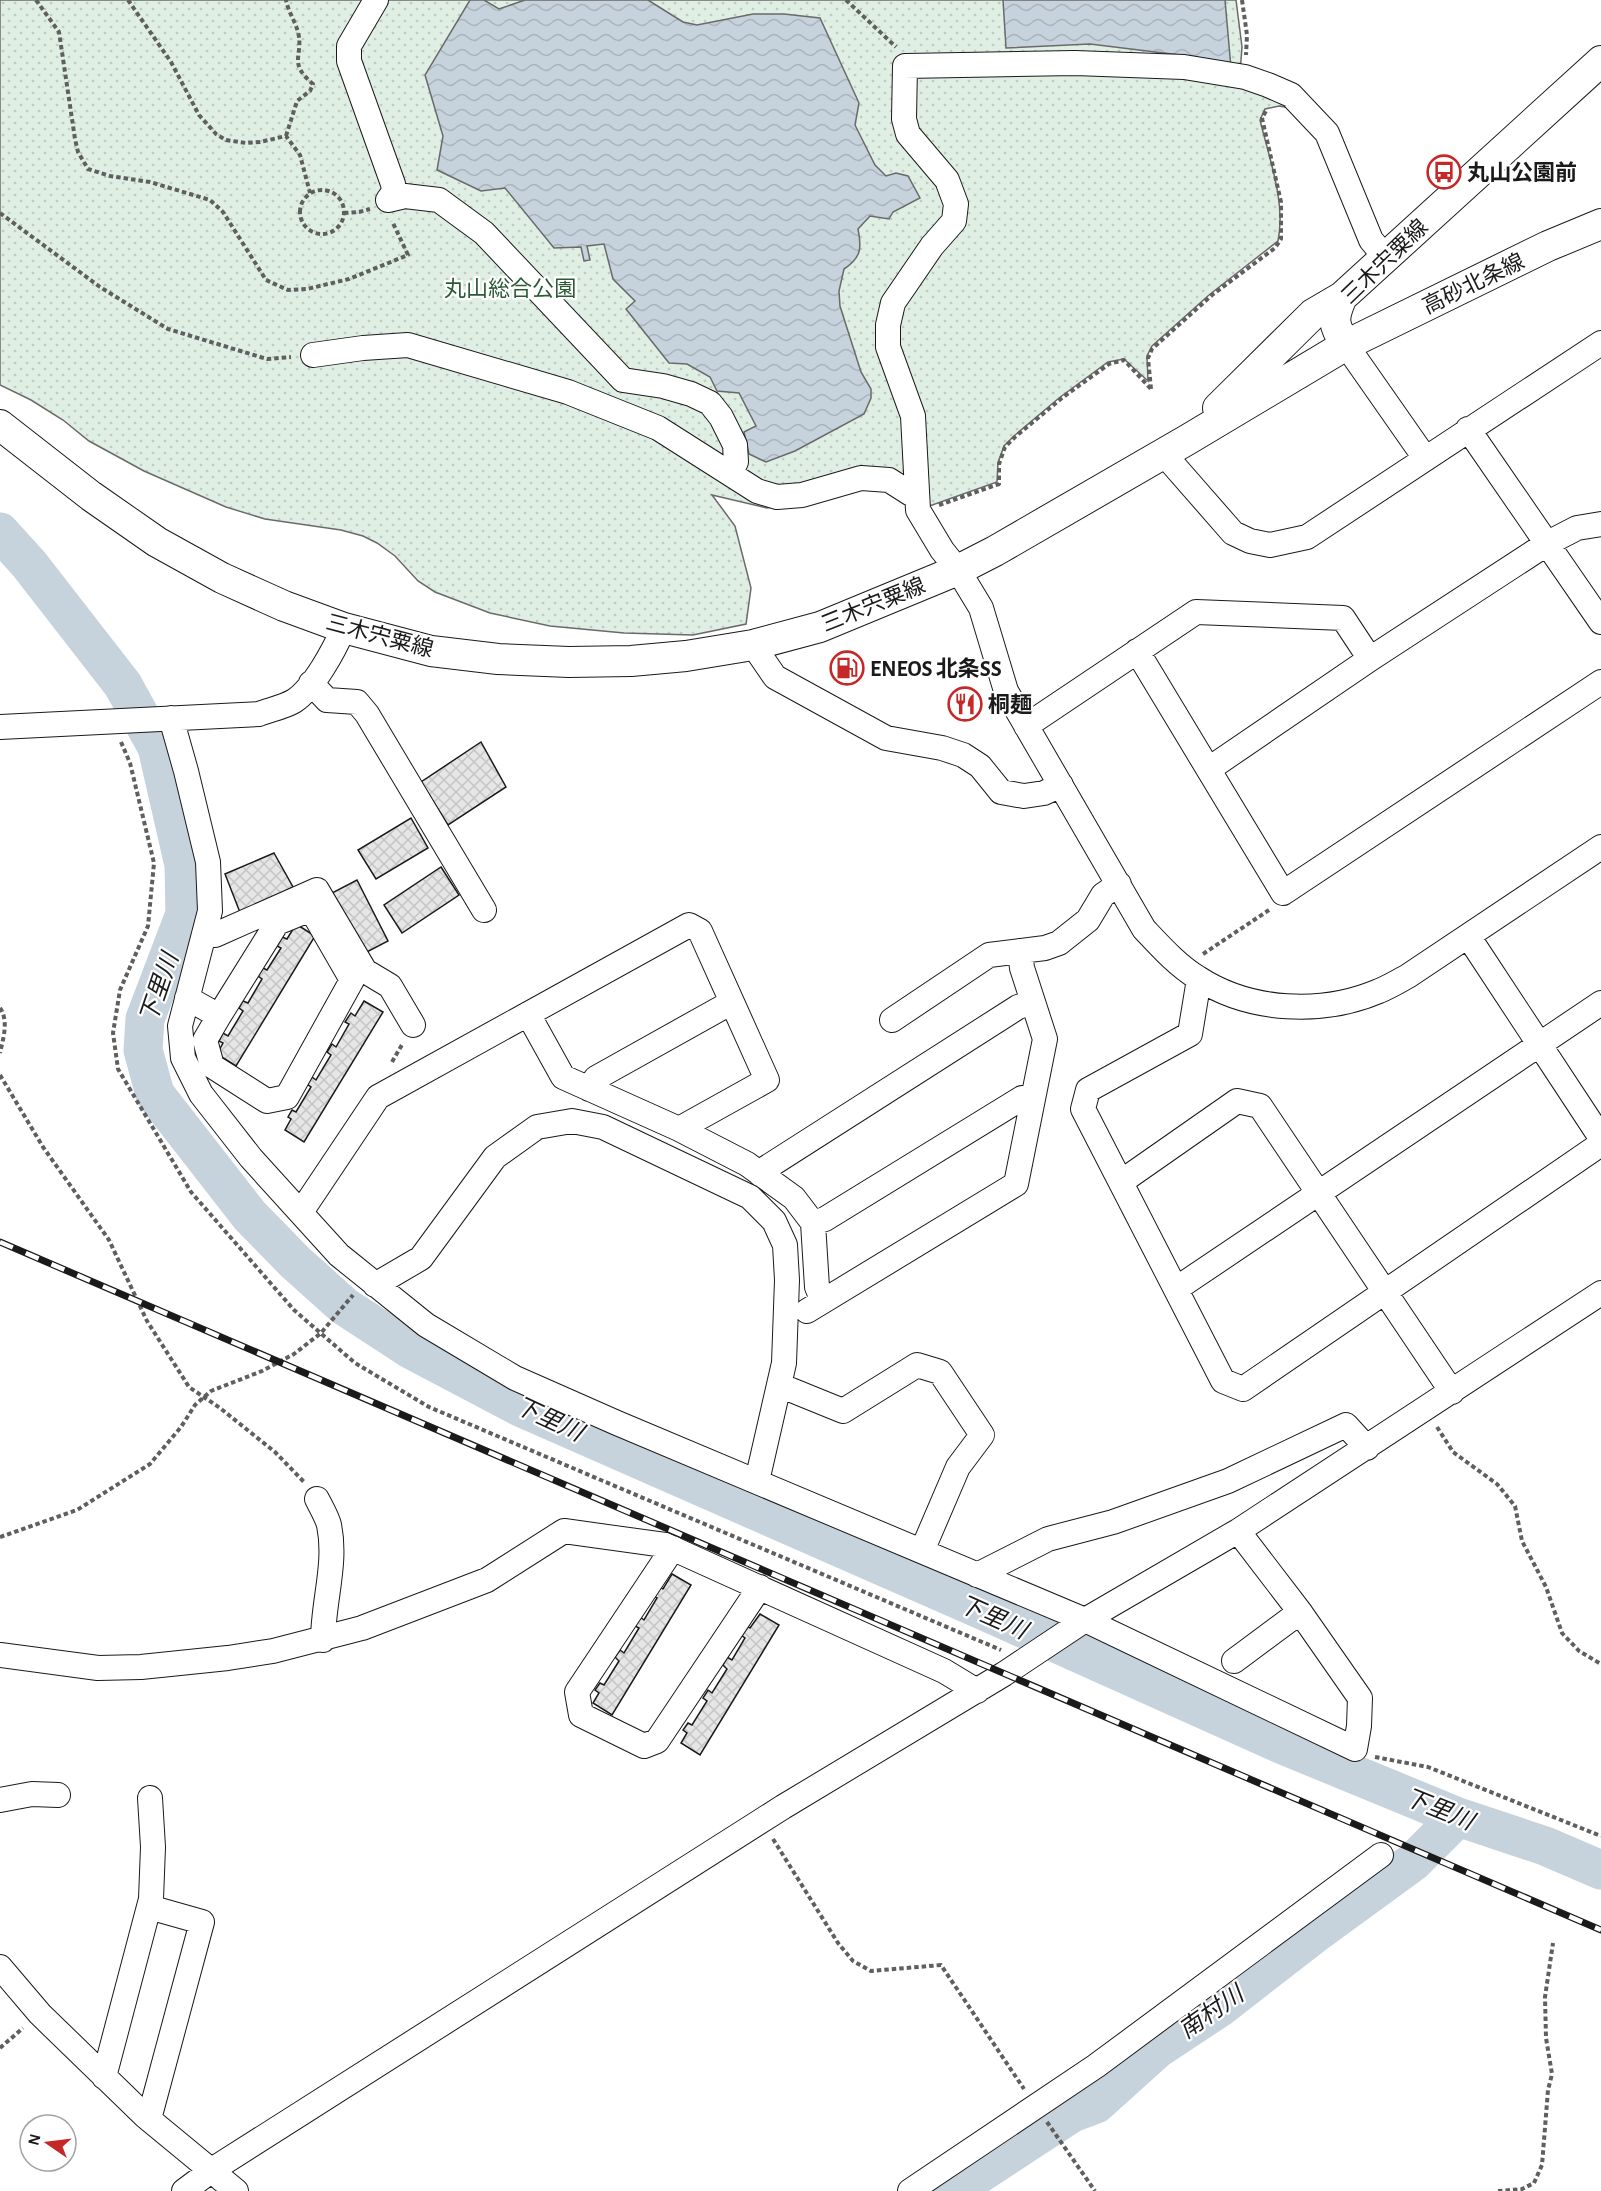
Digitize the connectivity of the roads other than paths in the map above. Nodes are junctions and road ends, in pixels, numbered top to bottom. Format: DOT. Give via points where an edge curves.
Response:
graph roads {
  1 [pos="376,0"];
  2 [pos="1601,61"];
  3 [pos="1601,224"];
  4 [pos="1384,257"];
  5 [pos="1342,297"];
  6 [pos="1601,343"];
  7 [pos="1346,345"];
  8 [pos="313,355"];
  9 [pos="0,425"];
  10 [pos="1468,429"];
  11 [pos="1175,447"];
  12 [pos="1425,458"];
  13 [pos="730,472"];
  14 [pos="918,505"];
  15 [pos="1601,524"];
  16 [pos="1548,543"];
  17 [pos="958,570"];
  18 [pos="1601,622"];
  19 [pos="344,628"];
  20 [pos="753,645"];
  21 [pos="1137,651"];
  22 [pos="1371,658"];
  23 [pos="1601,682"];
  24 [pos="311,683"];
  25 [pos="171,718"];
  26 [pos="1026,726"];
  27 [pos="0,727"];
  28 [pos="1209,769"];
  29 [pos="1060,785"];
  30 [pos="1601,847"];
  31 [pos="1119,884"];
  32 [pos="484,910"];
  33 [pos="204,934"];
  34 [pos="1468,936"];
  35 [pos="1020,951"];
  36 [pos="1192,973"];
  37 [pos="187,998"];
  38 [pos="732,1002"];
  39 [pos="1033,1002"];
  40 [pos="1601,1003"];
  41 [pos="528,1014"];
  42 [pos="219,1016"];
  43 [pos="892,1020"];
  44 [pos="413,1025"];
  45 [pos="1539,1044"];
  46 [pos="589,1089"];
  47 [pos="1033,1099"];
  48 [pos="679,1129"];
  49 [pos="1601,1138"];
  50 [pos="1601,1144"];
  51 [pos="760,1174"];
  52 [pos="1121,1182"];
  53 [pos="1319,1193"];
  54 [pos="301,1212"];
  55 [pos="813,1223"];
  56 [pos="371,1281"];
  57 [pos="1176,1289"];
  58 [pos="1384,1292"];
  59 [pos="1601,1293"];
  60 [pos="779,1385"];
  61 [pos="1452,1392"];
  62 [pos="1367,1448"];
  63 [pos="757,1481"];
  64 [pos="317,1499"];
  65 [pos="1238,1532"];
  66 [pos="673,1548"];
  67 [pos="922,1551"];
  68 [pos="977,1575"];
  69 [pos="760,1587"];
  70 [pos="1300,1612"];
  71 [pos="1081,1623"];
  72 [pos="323,1640"];
  73 [pos="0,1655"];
  74 [pos="1234,1661"];
  75 [pos="977,1691"];
  76 [pos="58,1795"];
  77 [pos="150,1798"];
  78 [pos="0,1800"];
  79 [pos="1382,1856"];
  80 [pos="149,1906"];
  81 [pos="0,1967"];
  82 [pos="104,2077"];
  83 [pos="149,2119"];
  84 [pos="212,2170"];
  85 [pos="184,2191"];
  86 [pos="236,2191"];
  87 [pos="910,2191"];
  1 -- 13 [label="street" via="349,45 348,54 393,184 394,192 388,200 405,196 439,200 484,233 623,380 663,386 710,403 735,445 736,462"];
  2 -- 4 [label="main road, 三木宍粟線"];
  3 -- 7 [label="main road, 高砂北条線"];
  4 -- 5 [label="main road, 三木宍粟線"];
  4 -- 14 [label="street" via="1371,240 1327,133 1291,95 1245,77 1184,67 1097,63 905,66 905,124 914,142 946,180 956,204 954,221 893,303 888,325 888,347 913,416"];
  5 -- 7 [label="main road, 三木宍粟線" via="1334,313 1336,329"];
  5 -- 11 [label="main road" via="1313,314"];
  6 -- 10 [label="street"];
  7 -- 11 [label="main road, 三木宍粟線"];
  7 -- 12 [label="street"];
  8 -- 13 [label="street" via="408,345 568,392 658,428"];
  9 -- 19 [label="main road, 三木宍粟線" via="157,542 222,578"];
  10 -- 12 [label="street"];
  10 -- 16 [label="street"];
  11 -- 12 [label="street" via="1233,533 1270,545 1307,537"];
  11 -- 17 [label="main road, 三木宍粟線"];
  13 -- 14 [label="street" via="758,491 777,497 802,495 861,478 889,480 911,494"];
  14 -- 17 [label="street" via="942,550"];
  15 -- 16 [label="street" via="1577,528"];
  16 -- 18 [label="street"];
  16 -- 22 [label="street"];
  17 -- 20 [label="main road, 三木宍粟線" via="820,627"];
  17 -- 26 [label="street" via="981,608 1006,691"];
  19 -- 20 [label="main road, 三木宍粟線" via="431,651 569,662 632,661"];
  19 -- 24 [label="street" via="333,653"];
  20 -- 29 [label="street" via="775,677 886,738 963,755 980,766 1001,792 1044,794"];
  21 -- 22 [label="street" via="1196,612 1343,618"];
  21 -- 26 [label="street"];
  21 -- 28 [label="street"];
  22 -- 28 [label="street"];
  23 -- 28 [label="street" via="1283,893"];
  24 -- 25 [label="street" via="294,701 258,714"];
  24 -- 32 [label="street" via="327,700 357,702 367,714"];
  25 -- 27 [label="street"];
  25 -- 33 [label="street" via="208,862 210,911"];
  26 -- 29 [label="street"];
  29 -- 31 [label="street"];
  30 -- 34 [label="street"];
  31 -- 35 [label="street" via="1103,895 1088,920 1059,943"];
  31 -- 36 [label="street" via="1144,929 1169,956"];
  33 -- 37 [label="street"];
  33 -- 44 [label="street" via="215,935 317,890 365,971 390,986"];
  34 -- 36 [label="street" via="1378,991 1309,1007 1272,1006 1236,996"];
  34 -- 45 [label="street"];
  35 -- 39 [label="street"];
  35 -- 43 [label="street" via="989,956"];
  36 -- 52 [label="street" via="1190,1034 1088,1090 1083,1109"];
  37 -- 42 [label="street"];
  37 -- 54 [label="street" via="180,1026 183,1058 201,1094 251,1158"];
  38 -- 41 [label="street" via="700,931 688,925"];
  38 -- 46 [label="street" via="596,1078"];
  38 -- 48 [label="street" via="767,1080"];
  39 -- 47 [label="street" via="1045,1039"];
  39 -- 51 [label="street" via="1018,1007"];
  40 -- 45 [label="street"];
  41 -- 46 [label="street" via="563,1077"];
  41 -- 54 [label="street" via="378,1097"];
  42 -- 42 [label="street" via="205,1040 212,1066 267,1101 287,1097 352,980 311,909 277,922"];
  45 -- 49 [label="street"];
  45 -- 53 [label="street"];
  46 -- 48 [label="street"];
  47 -- 55 [label="street" via="1022,1098"];
  47 -- 55 [label="street" via="1016,1184 815,1306"];
  48 -- 51 [label="street"];
  50 -- 58 [label="street"];
  51 -- 55 [label="street" via="794,1198"];
  52 -- 53 [label="street" via="1237,1101 1260,1106"];
  52 -- 57 [label="street"];
  53 -- 57 [label="street"];
  53 -- 58 [label="street"];
  54 -- 56 [label="street" via="339,1255"];
  56 -- 60 [label="street" via="420,1258 495,1157 537,1127 572,1121 603,1128 750,1197 774,1221 784,1245 787,1280 784,1363"];
  56 -- 63 [label="street" via="426,1325 515,1378"];
  57 -- 58 [label="street" via="1223,1381 1243,1389"];
  58 -- 61 [label="street"];
  59 -- 61 [label="street"];
  60 -- 63 [label="street"];
  60 -- 67 [label="street" via="843,1411 917,1365 940,1372 982,1435 958,1467"];
  61 -- 62 [label="street"];
  62 -- 65 [label="street"];
  62 -- 68 [label="street" via="1346,1425 1228,1481 1113,1522 1048,1539"];
  63 -- 67 [label="street"];
  64 -- 72 [label="street" via="329,1525 331,1555"];
  65 -- 70 [label="street"];
  65 -- 71 [label="street"];
  66 -- 69 [label="street"];
  66 -- 69 [label="street" via="577,1692 581,1715 644,1746 657,1741"];
  66 -- 72 [label="street" via="564,1531 488,1580"];
  67 -- 68 [label="street"];
  68 -- 71 [label="street"];
  69 -- 75 [label="street" via="945,1671"];
  70 -- 71 [label="street" via="1360,1698 1355,1749"];
  70 -- 74 [label="street"];
  71 -- 75 [label="street"];
  72 -- 73 [label="street" via="228,1658 98,1668"];
  75 -- 84 [label="street" via="761,1821"];
  76 -- 78 [label="street" via="32,1794"];
  77 -- 80 [label="street" via="153,1847"];
  79 -- 87 [label="street" via="1105,2059"];
  80 -- 82 [label="street"];
  80 -- 83 [label="street" via="202,1922"];
  81 -- 82 [label="street" via="40,2014"];
  82 -- 83 [label="street"];
  83 -- 84 [label="street"];
  84 -- 85 [label="street"];
  84 -- 86 [label="street"];
}
